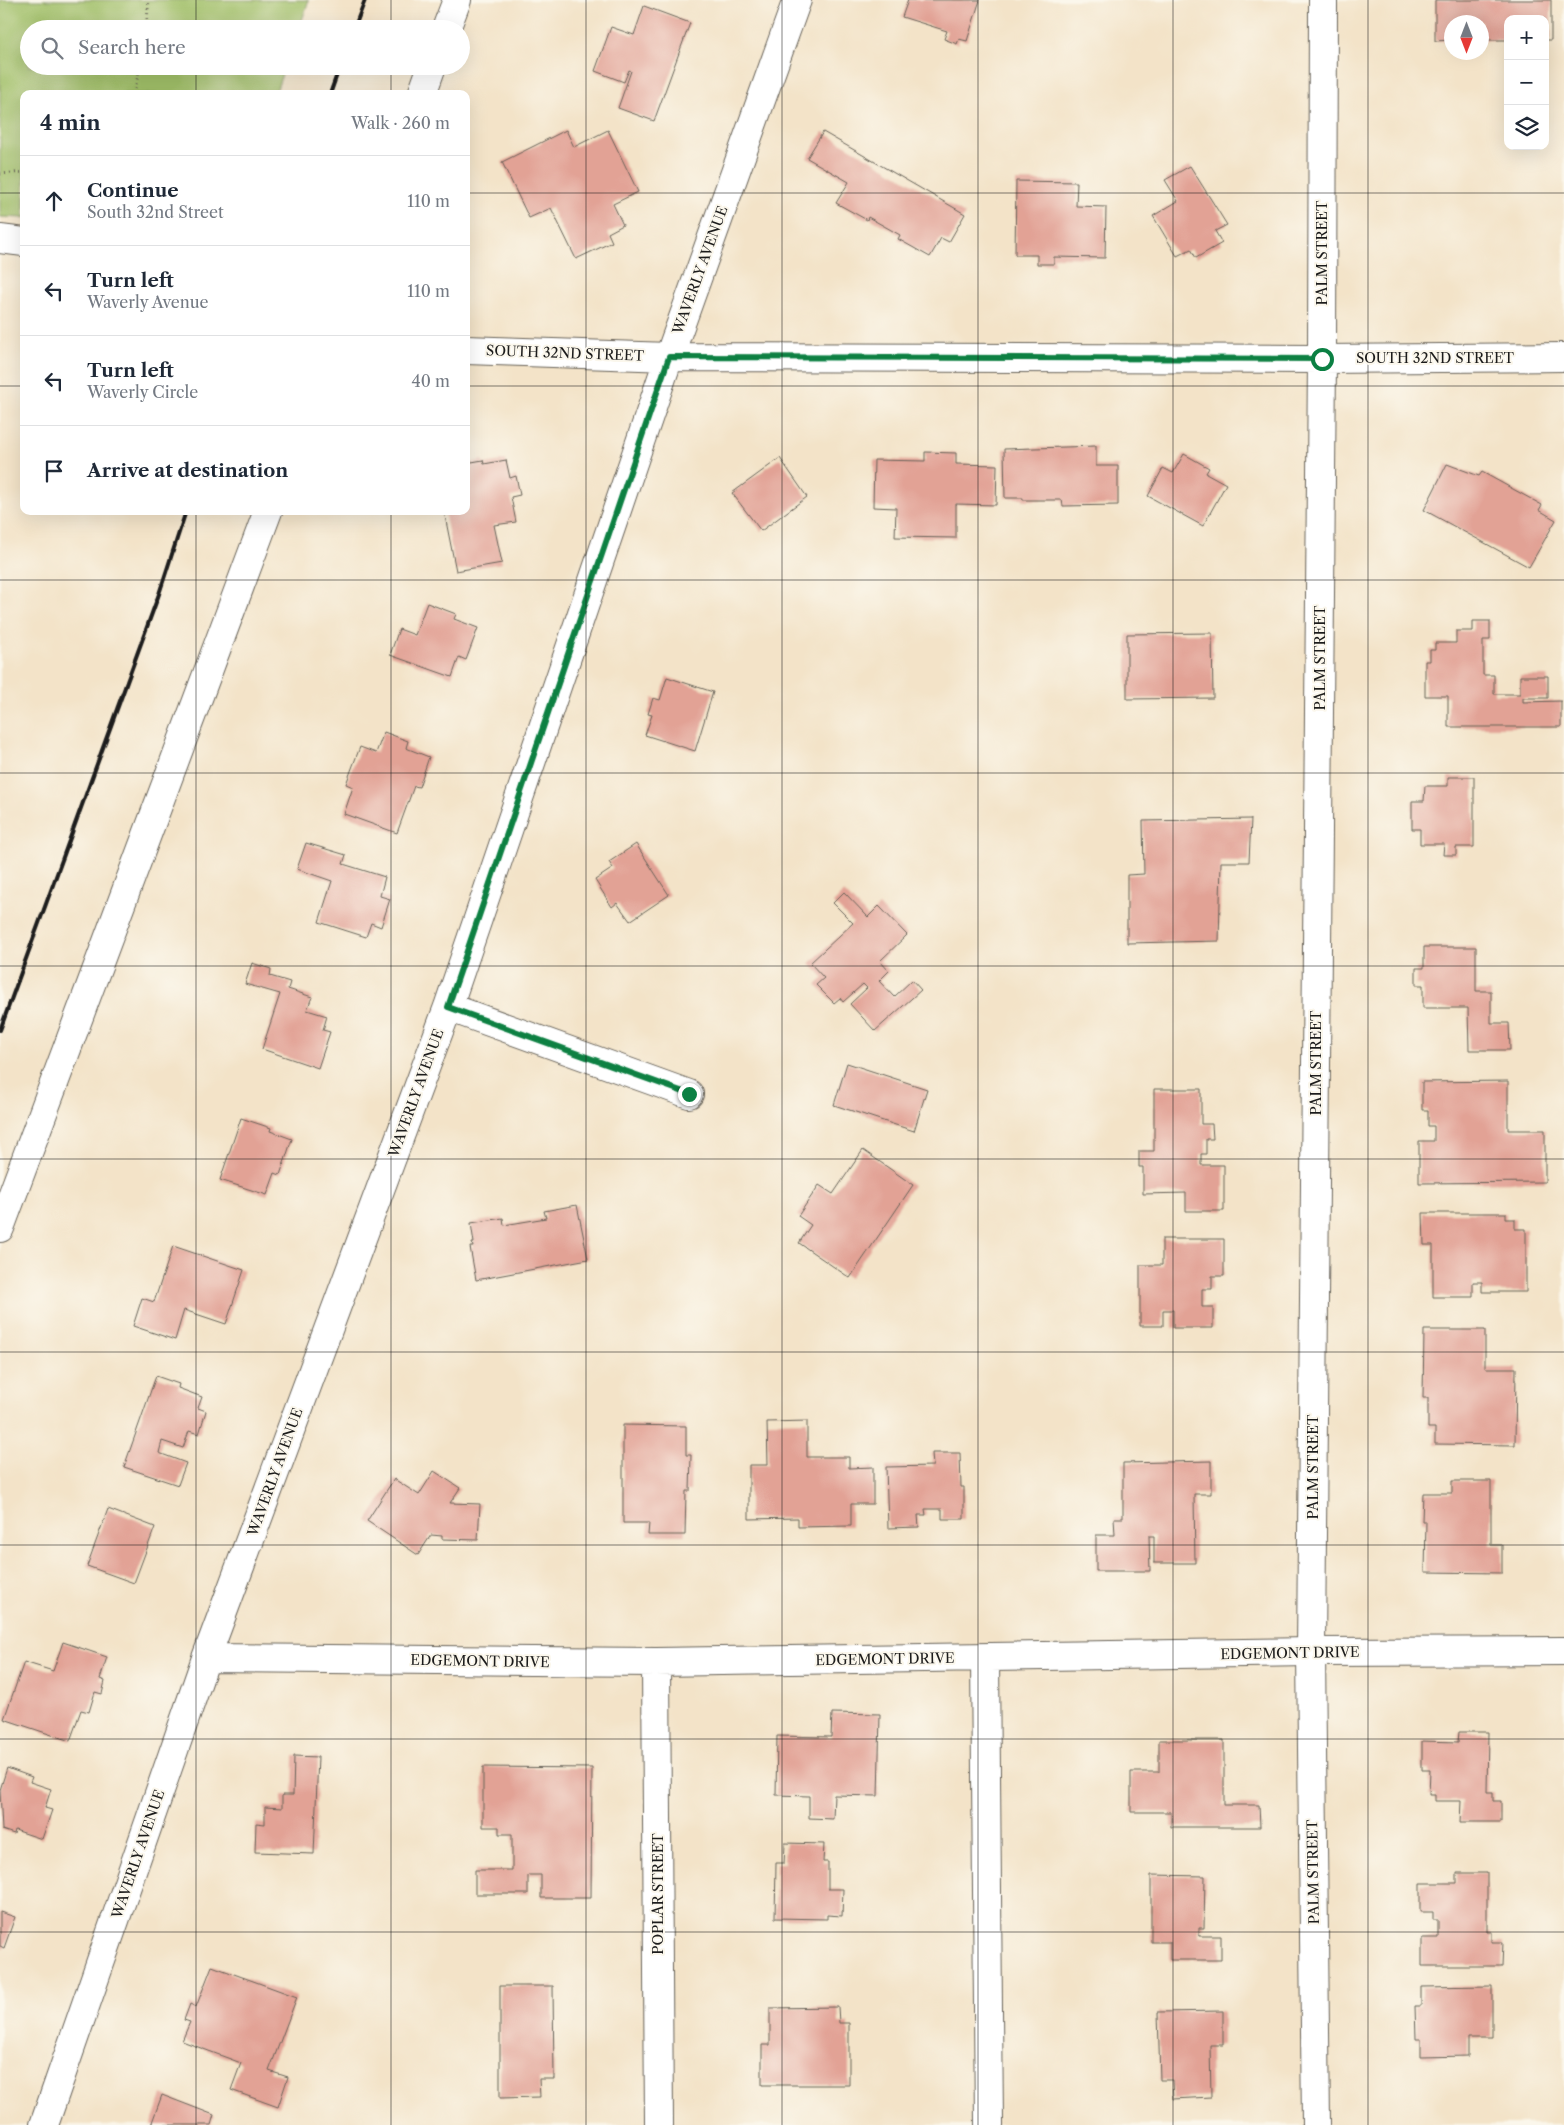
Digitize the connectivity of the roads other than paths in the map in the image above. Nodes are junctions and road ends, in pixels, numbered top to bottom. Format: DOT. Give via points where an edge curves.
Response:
graph roads {
  1 [pos="456,0"];
  2 [pos="797,0"];
  3 [pos="1322,0"];
  4 [pos="449,20"];
  5 [pos="429,75"];
  6 [pos="423,90"];
  7 [pos="0,240"];
  8 [pos="20,242"];
  9 [pos="470,350"];
  10 [pos="669,357"];
  11 [pos="1564,358"];
  12 [pos="1322,359"];
  13 [pos="267,515"];
  14 [pos="448,1007"];
  15 [pos="689,1094"];
  16 [pos="0,1228"];
  17 [pos="1564,1651"];
  18 [pos="1311,1652"];
  19 [pos="206,1658"];
  20 [pos="985,1658"];
  21 [pos="656,1662"];
  22 [pos="44,2125"];
  23 [pos="660,2125"];
  24 [pos="990,2125"];
  25 [pos="1316,2125"];
  1 -- 4 [label="street"];
  2 -- 10 [label="street, WAVERLY AVENUE"];
  3 -- 12 [label="street, PALM STREET"];
  5 -- 6 [label="street"];
  7 -- 8 [label="street"];
  9 -- 10 [label="street, SOUTH 32ND STREET"];
  10 -- 12 [label="street, SOUTH 32ND STREET"];
  10 -- 14 [label="street, WAVERLY AVENUE"];
  11 -- 12 [label="street, SOUTH 32ND STREET"];
  12 -- 18 [label="street, PALM STREET"];
  13 -- 16 [label="street"];
  14 -- 15 [label="street"];
  14 -- 19 [label="street, WAVERLY AVENUE"];
  17 -- 18 [label="street, EDGEMONT DRIVE"];
  18 -- 20 [label="street, EDGEMONT DRIVE"];
  18 -- 25 [label="street, PALM STREET"];
  19 -- 21 [label="street, EDGEMONT DRIVE"];
  19 -- 22 [label="street, WAVERLY AVENUE"];
  20 -- 21 [label="street, EDGEMONT DRIVE"];
  20 -- 24 [label="street"];
  21 -- 23 [label="street, POPLAR STREET"];
}
